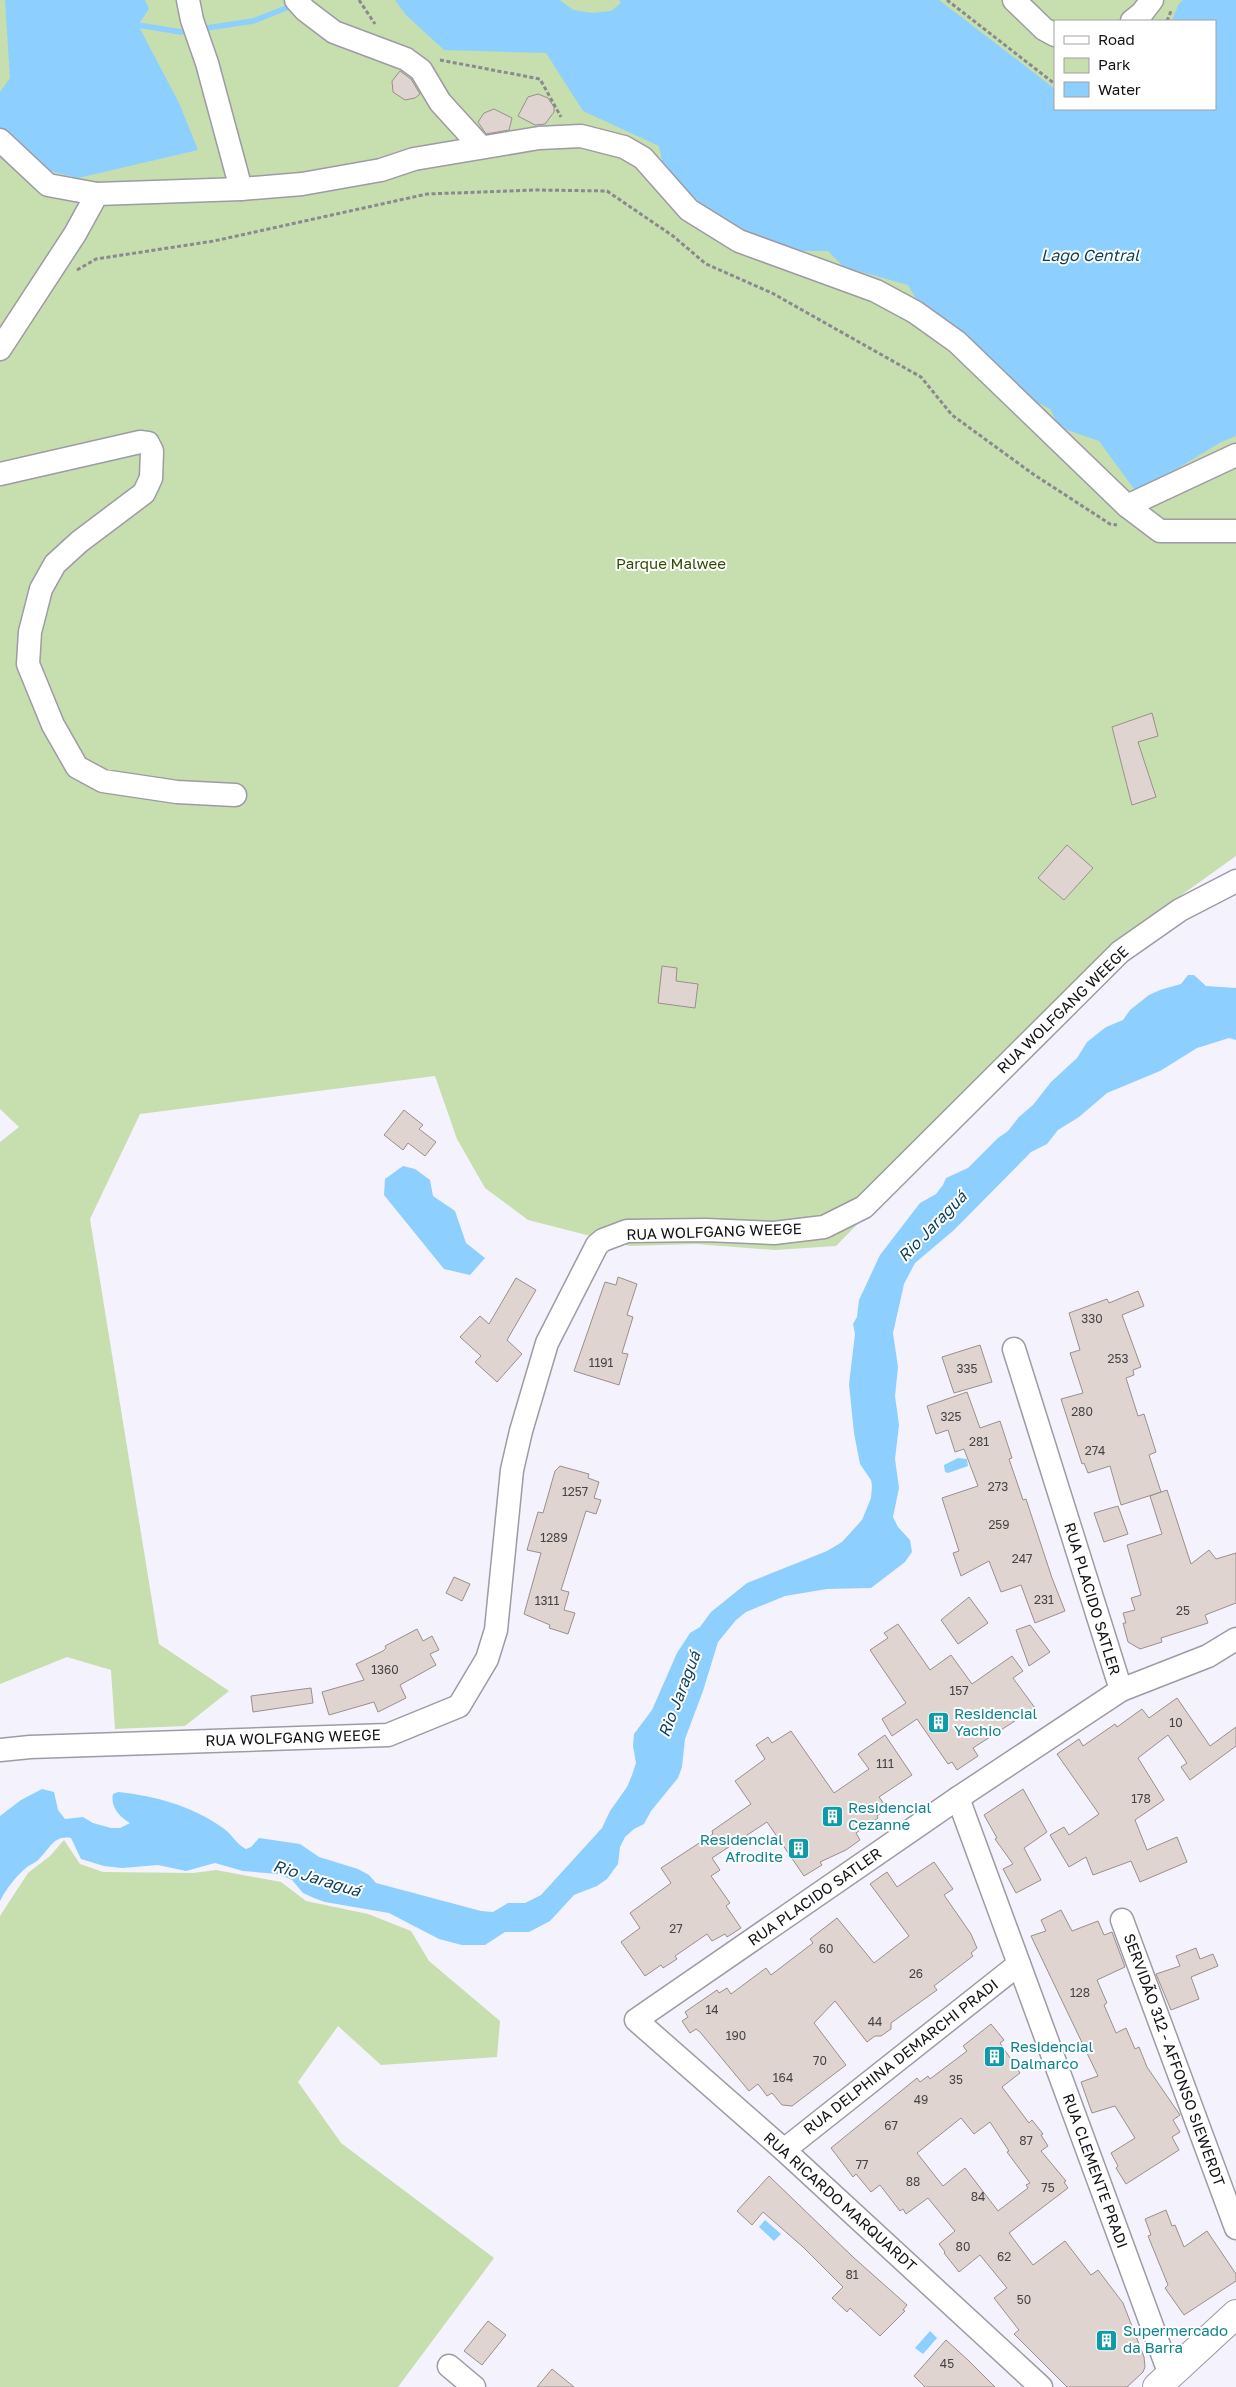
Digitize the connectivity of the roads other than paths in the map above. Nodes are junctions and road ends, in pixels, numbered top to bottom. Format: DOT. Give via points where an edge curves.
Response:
graph roads {
  1 [pos="188,0"];
  2 [pos="296,0"];
  3 [pos="1014,0"];
  4 [pos="1152,0"];
  5 [pos="1133,20"];
  6 [pos="1054,35"];
  7 [pos="0,140"];
  8 [pos="481,147"];
  9 [pos="241,188"];
  10 [pos="97,194"];
  11 [pos="0,348"];
  12 [pos="1236,455"];
  13 [pos="0,474"];
  14 [pos="1123,516"];
  15 [pos="1236,531"];
  16 [pos="235,795"];
  17 [pos="1236,881"];
  18 [pos="1014,1349"];
  19 [pos="1236,1639"];
  20 [pos="1121,1690"];
  21 [pos="0,1750"];
  22 [pos="958,1798"];
  23 [pos="1122,1920"];
  24 [pos="1018,1964"];
  25 [pos="636,2020"];
  26 [pos="784,2150"];
  27 [pos="1236,2228"];
  28 [pos="1236,2314"];
  29 [pos="449,2366"];
  30 [pos="1164,2381"];
  31 [pos="474,2387"];
  32 [pos="1041,2387"];
  1 -- 9 [label="street"];
  2 -- 8 [label="street" via="334,32 406,59 421,70 440,102"];
  3 -- 6 [label="street" via="1044,30"];
  4 -- 5 [label="street"];
  7 -- 10 [label="street" via="48,185"];
  8 -- 9 [label="street" via="414,159 340,178"];
  8 -- 14 [label="street" via="538,138 581,136 624,147 643,158 689,210 739,241 876,291 915,312 957,342"];
  9 -- 10 [label="street"];
  10 -- 11 [label="street"];
  12 -- 14 [label="street"];
  13 -- 16 [label="street" via="140,442 148,443 152,451 151,478 144,493 55,564 41,589 30,632 28,664 53,725 77,767 103,781 177,792"];
  14 -- 15 [label="street" via="1160,531"];
  17 -- 21 [label="street, RUA WOLFGANG WEEGE" via="1180,910 1120,952 864,1207 824,1227 774,1233 627,1231 596,1245 548,1342 521,1431 512,1470 496,1630 487,1659 459,1706 388,1735"];
  18 -- 20 [label="street, RUA PLACIDO SATLER"];
  19 -- 20 [label="street" via="1208,1656"];
  20 -- 22 [label="street, RUA PLACIDO SATLER"];
  22 -- 24 [label="street, RUA CLEMENTE PRADI"];
  22 -- 25 [label="street, RUA PLACIDO SATLER"];
  23 -- 27 [label="street, SERVIDÃO 312 - AFFONSO SIEWERDT"];
  24 -- 26 [label="street, RUA DELPHINA DEMARCHI PRADI"];
  24 -- 30 [label="street, RUA CLEMENTE PRADI"];
  25 -- 26 [label="street, RUA RICARDO MARQUARDT"];
  26 -- 32 [label="street, RUA RICARDO MARQUARDT"];
  28 -- 30 [label="main road"];
  29 -- 31 [label="street"];
}
